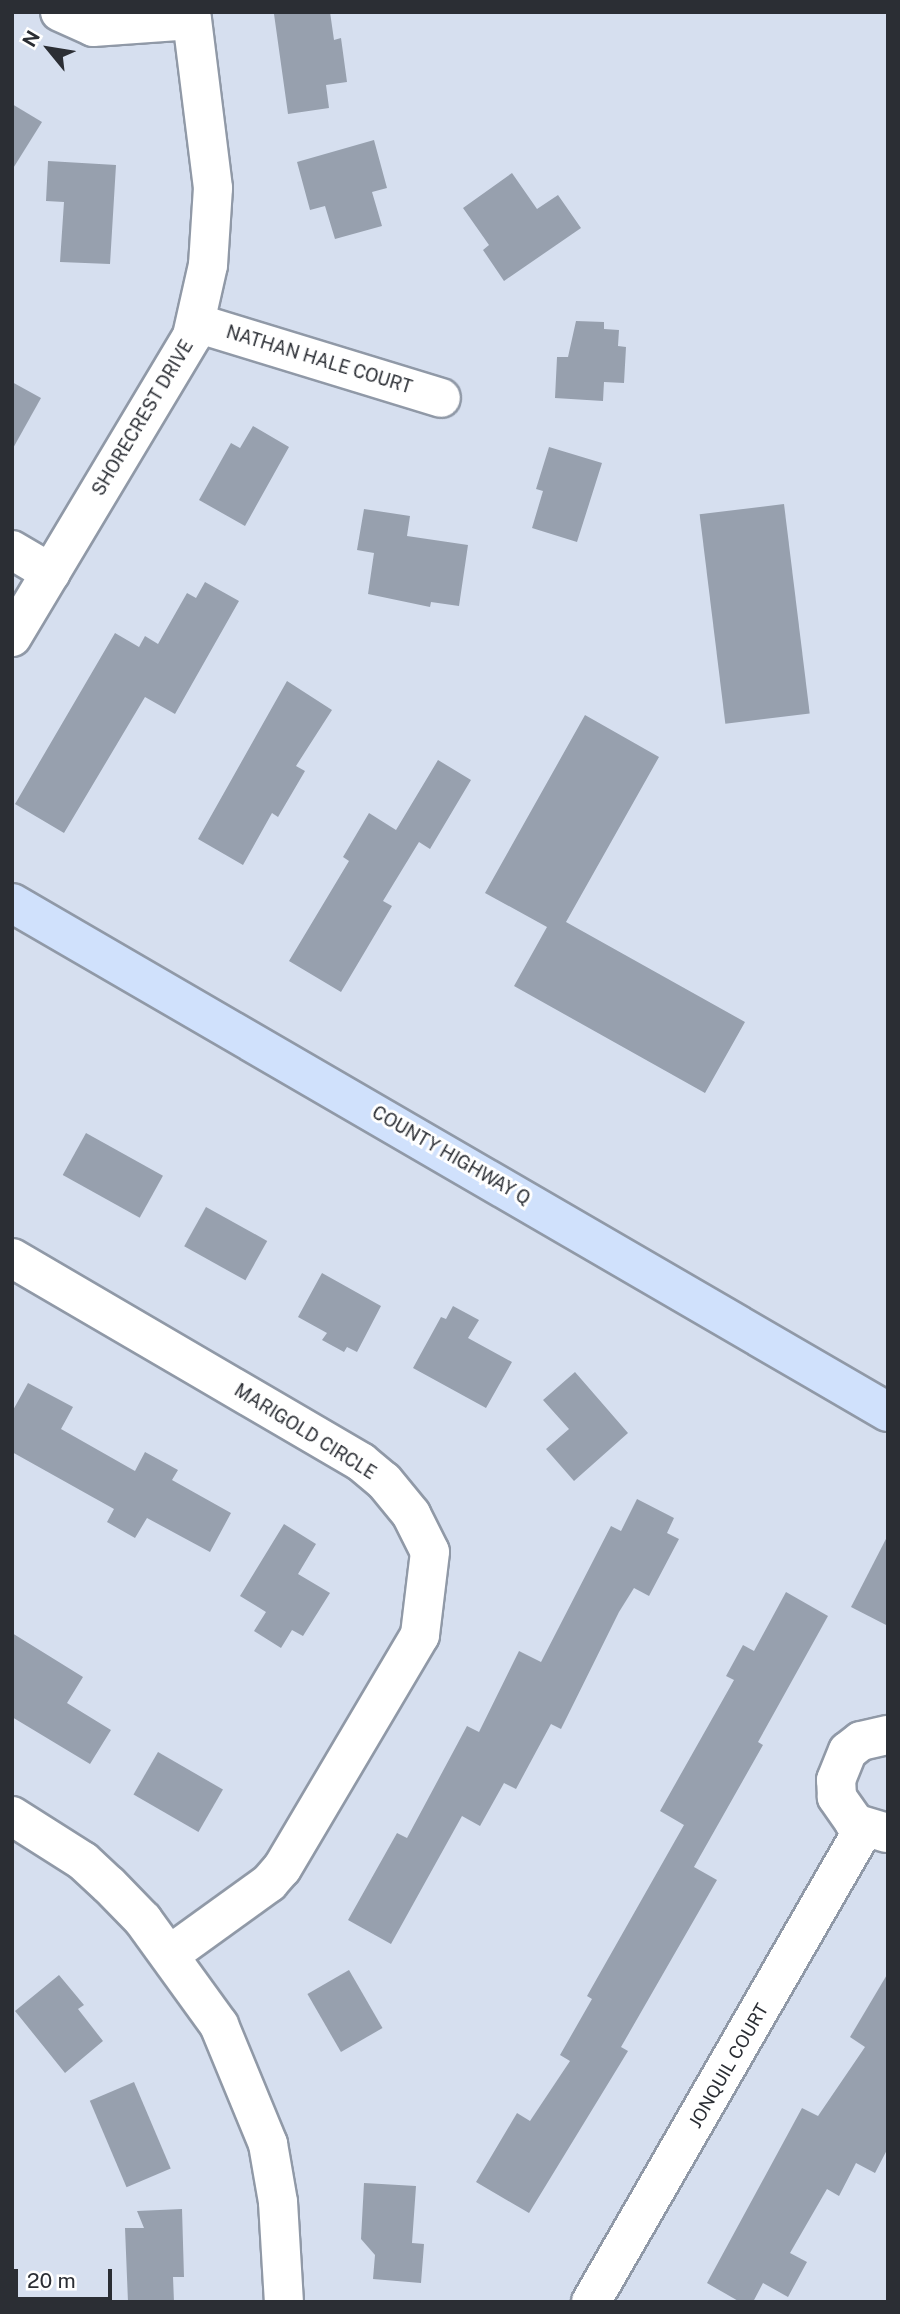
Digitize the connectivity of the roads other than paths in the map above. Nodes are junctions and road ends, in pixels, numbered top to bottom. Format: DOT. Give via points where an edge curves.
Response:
graph roads {
  1 [pos="60,12"];
  2 [pos="191,16"];
  3 [pos="195,323"];
  4 [pos="441,398"];
  5 [pos="12,550"];
  6 [pos="51,573"];
  7 [pos="12,637"];
  8 [pos="12,903"];
  9 [pos="12,1258"];
  10 [pos="888,1412"];
  11 [pos="888,1735"];
  12 [pos="12,1816"];
  13 [pos="876,1831"];
  14 [pos="169,1955"];
  15 [pos="284,2302"];
  16 [pos="591,2302"];
  1 -- 2 [label="street" via="93,27"];
  2 -- 3 [label="street, SHORECREST DRIVE" via="213,188 208,265"];
  3 -- 4 [label="street, NATHAN HALE COURT"];
  3 -- 6 [label="street, SHORECREST DRIVE"];
  5 -- 6 [label="street"];
  6 -- 7 [label="street, SHORECREST DRIVE"];
  8 -- 10 [label="main road, COUNTY HIGHWAY Q"];
  9 -- 14 [label="street, MARIGOLD CIRCLE" via="361,1462 411,1514 430,1552 420,1635 282,1868 270,1883"];
  11 -- 13 [label="street, JONQUIL COURT" via="861,1741 848,1751 838,1772 841,1804"];
  12 -- 14 [label="street" via="83,1861 143,1920"];
  13 -- 16 [label="street, JONQUIL COURT"];
  14 -- 15 [label="street" via="219,2025 268,2144 278,2202"];
}
